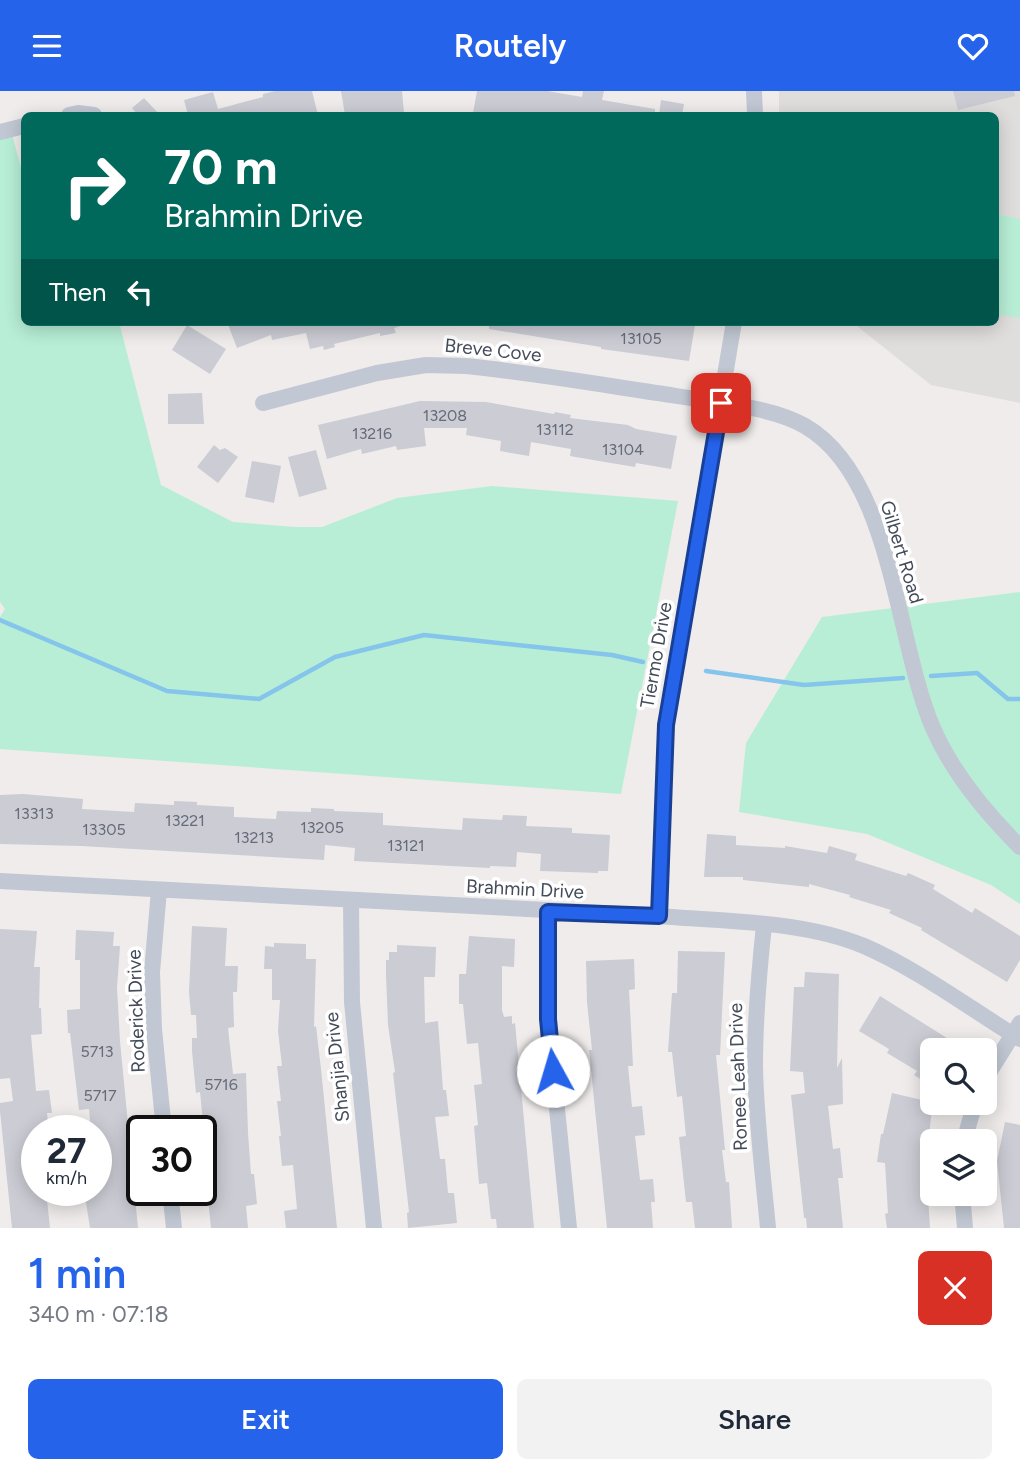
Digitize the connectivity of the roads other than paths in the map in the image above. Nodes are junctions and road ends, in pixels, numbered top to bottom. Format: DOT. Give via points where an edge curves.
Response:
graph roads {
  1 [pos="754,91"];
  2 [pos="755,112"];
  3 [pos="21,127"];
  4 [pos="0,132"];
  5 [pos="733,326"];
  6 [pos="263,403"];
  7 [pos="721,403"];
  8 [pos="1020,847"];
  9 [pos="0,881"];
  10 [pos="159,890"];
  11 [pos="351,902"];
  12 [pos="548,912"];
  13 [pos="659,916"];
  14 [pos="764,925"];
  15 [pos="1018,1032"];
  16 [pos="997,1062"];
  17 [pos="162,1115"];
  18 [pos="172,1206"];
  19 [pos="963,1206"];
  20 [pos="174,1228"];
  21 [pos="374,1228"];
  22 [pos="569,1228"];
  23 [pos="768,1228"];
  24 [pos="965,1228"];
  1 -- 2 [label="street"];
  3 -- 4 [label="street"];
  5 -- 7 [label="street"];
  6 -- 7 [label="street, Breve Cove" via="426,365 502,369"];
  7 -- 8 [label="street, Gilbert Road" via="805,426 829,445 851,472 884,548 932,727 972,792"];
  7 -- 13 [label="street, Tiermo Drive" via="666,725"];
  9 -- 10 [label="street, Brahmin Drive"];
  10 -- 11 [label="street, Brahmin Drive"];
  10 -- 17 [label="street, Roderick Drive" via="152,972"];
  11 -- 12 [label="street, Brahmin Drive"];
  11 -- 21 [label="street, Shanjia Drive" via="352,1002"];
  12 -- 13 [label="street, Brahmin Drive"];
  12 -- 22 [label="street" via="548,1019"];
  13 -- 14 [label="street, Brahmin Drive"];
  14 -- 15 [label="street, Brahmin Drive" via="824,933 862,946"];
  14 -- 23 [label="street, Ronee Leah Drive" via="756,995 755,1068"];
  15 -- 16 [label="street"];
  18 -- 20 [label="street"];
  19 -- 24 [label="street"];
}
